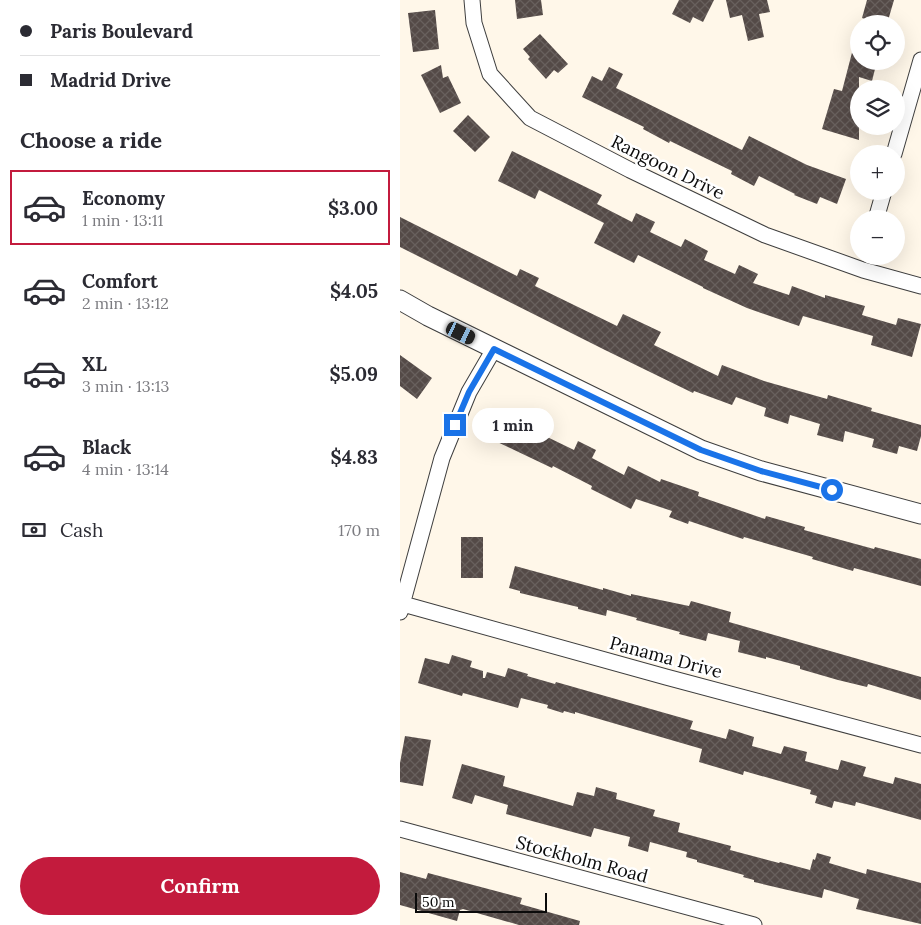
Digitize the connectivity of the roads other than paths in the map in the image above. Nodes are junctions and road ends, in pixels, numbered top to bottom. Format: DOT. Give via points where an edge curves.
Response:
graph roads {
  1 [pos="472,0"];
  2 [pos="921,60"];
  3 [pos="897,145"];
  4 [pos="850,259"];
  5 [pos="869,265"];
  6 [pos="921,286"];
  7 [pos="400,300"];
  8 [pos="494,349"];
  9 [pos="921,514"];
  10 [pos="401,609"];
  11 [pos="921,745"];
  12 [pos="400,829"];
  13 [pos="754,925"];
  1 -- 4 [label="street, Rangoon Drive" via="474,23 490,74 530,118 765,235"];
  2 -- 3 [label="street"];
  5 -- 6 [label="street, Rangoon Drive"];
  7 -- 8 [label="street"];
  8 -- 9 [label="street" via="701,450 761,471"];
  8 -- 10 [label="street" via="469,392 442,458"];
  10 -- 11 [label="street, Panama Drive"];
  12 -- 13 [label="street, Stockholm Road"];
}
